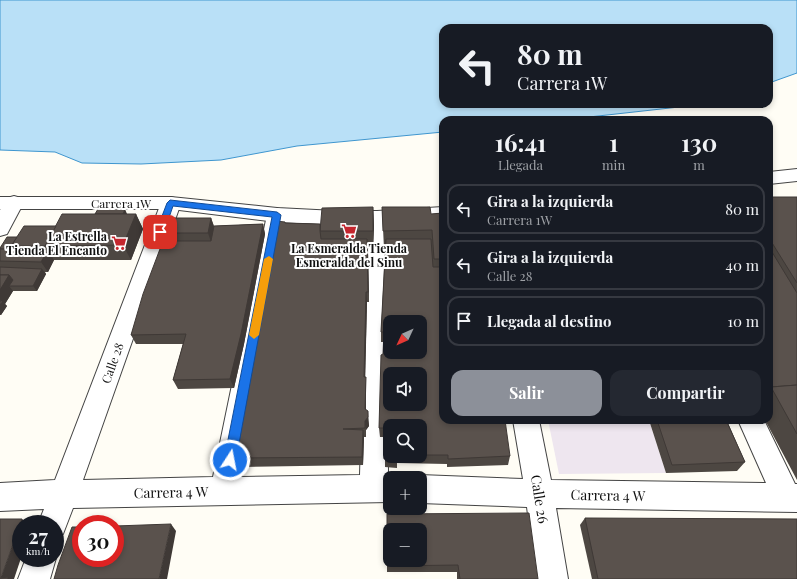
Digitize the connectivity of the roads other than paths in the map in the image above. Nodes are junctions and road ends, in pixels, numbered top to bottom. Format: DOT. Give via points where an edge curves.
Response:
graph roads {
  1 [pos="796,176"];
  2 [pos="773,178"];
  3 [pos="7,202"];
  4 [pos="170,203"];
  5 [pos="439,214"];
  6 [pos="277,215"];
  7 [pos="378,218"];
  8 [pos="0,228"];
  9 [pos="527,424"];
  10 [pos="753,424"];
  11 [pos="382,488"];
  12 [pos="427,489"];
  13 [pos="224,491"];
  14 [pos="64,494"];
  15 [pos="540,494"];
  16 [pos="0,497"];
  17 [pos="792,498"];
  18 [pos="56,515"];
  19 [pos="38,567"];
  20 [pos="34,579"];
  21 [pos="552,579"];
  1 -- 2 [label="street"];
  3 -- 4 [label="street, Carrera 1W"];
  3 -- 8 [label="street"];
  4 -- 6 [label="street, Carrera 1W"];
  4 -- 14 [label="street, Calle 28"];
  5 -- 7 [label="street, Carrera 1W"];
  6 -- 7 [label="street, Carrera 1W"];
  6 -- 13 [label="street"];
  7 -- 11 [label="street"];
  9 -- 15 [label="street, Calle 26"];
  10 -- 17 [label="street"];
  11 -- 13 [label="street, Carrera 4 W"];
  12 -- 15 [label="street, Carrera 4 W"];
  13 -- 14 [label="street, Carrera 4 W"];
  14 -- 16 [label="street, Carrera 4 W"];
  14 -- 18 [label="street, Calle 28"];
  15 -- 17 [label="street, Carrera 4 W"];
  15 -- 21 [label="street, Calle 26"];
  19 -- 20 [label="street"];
}
